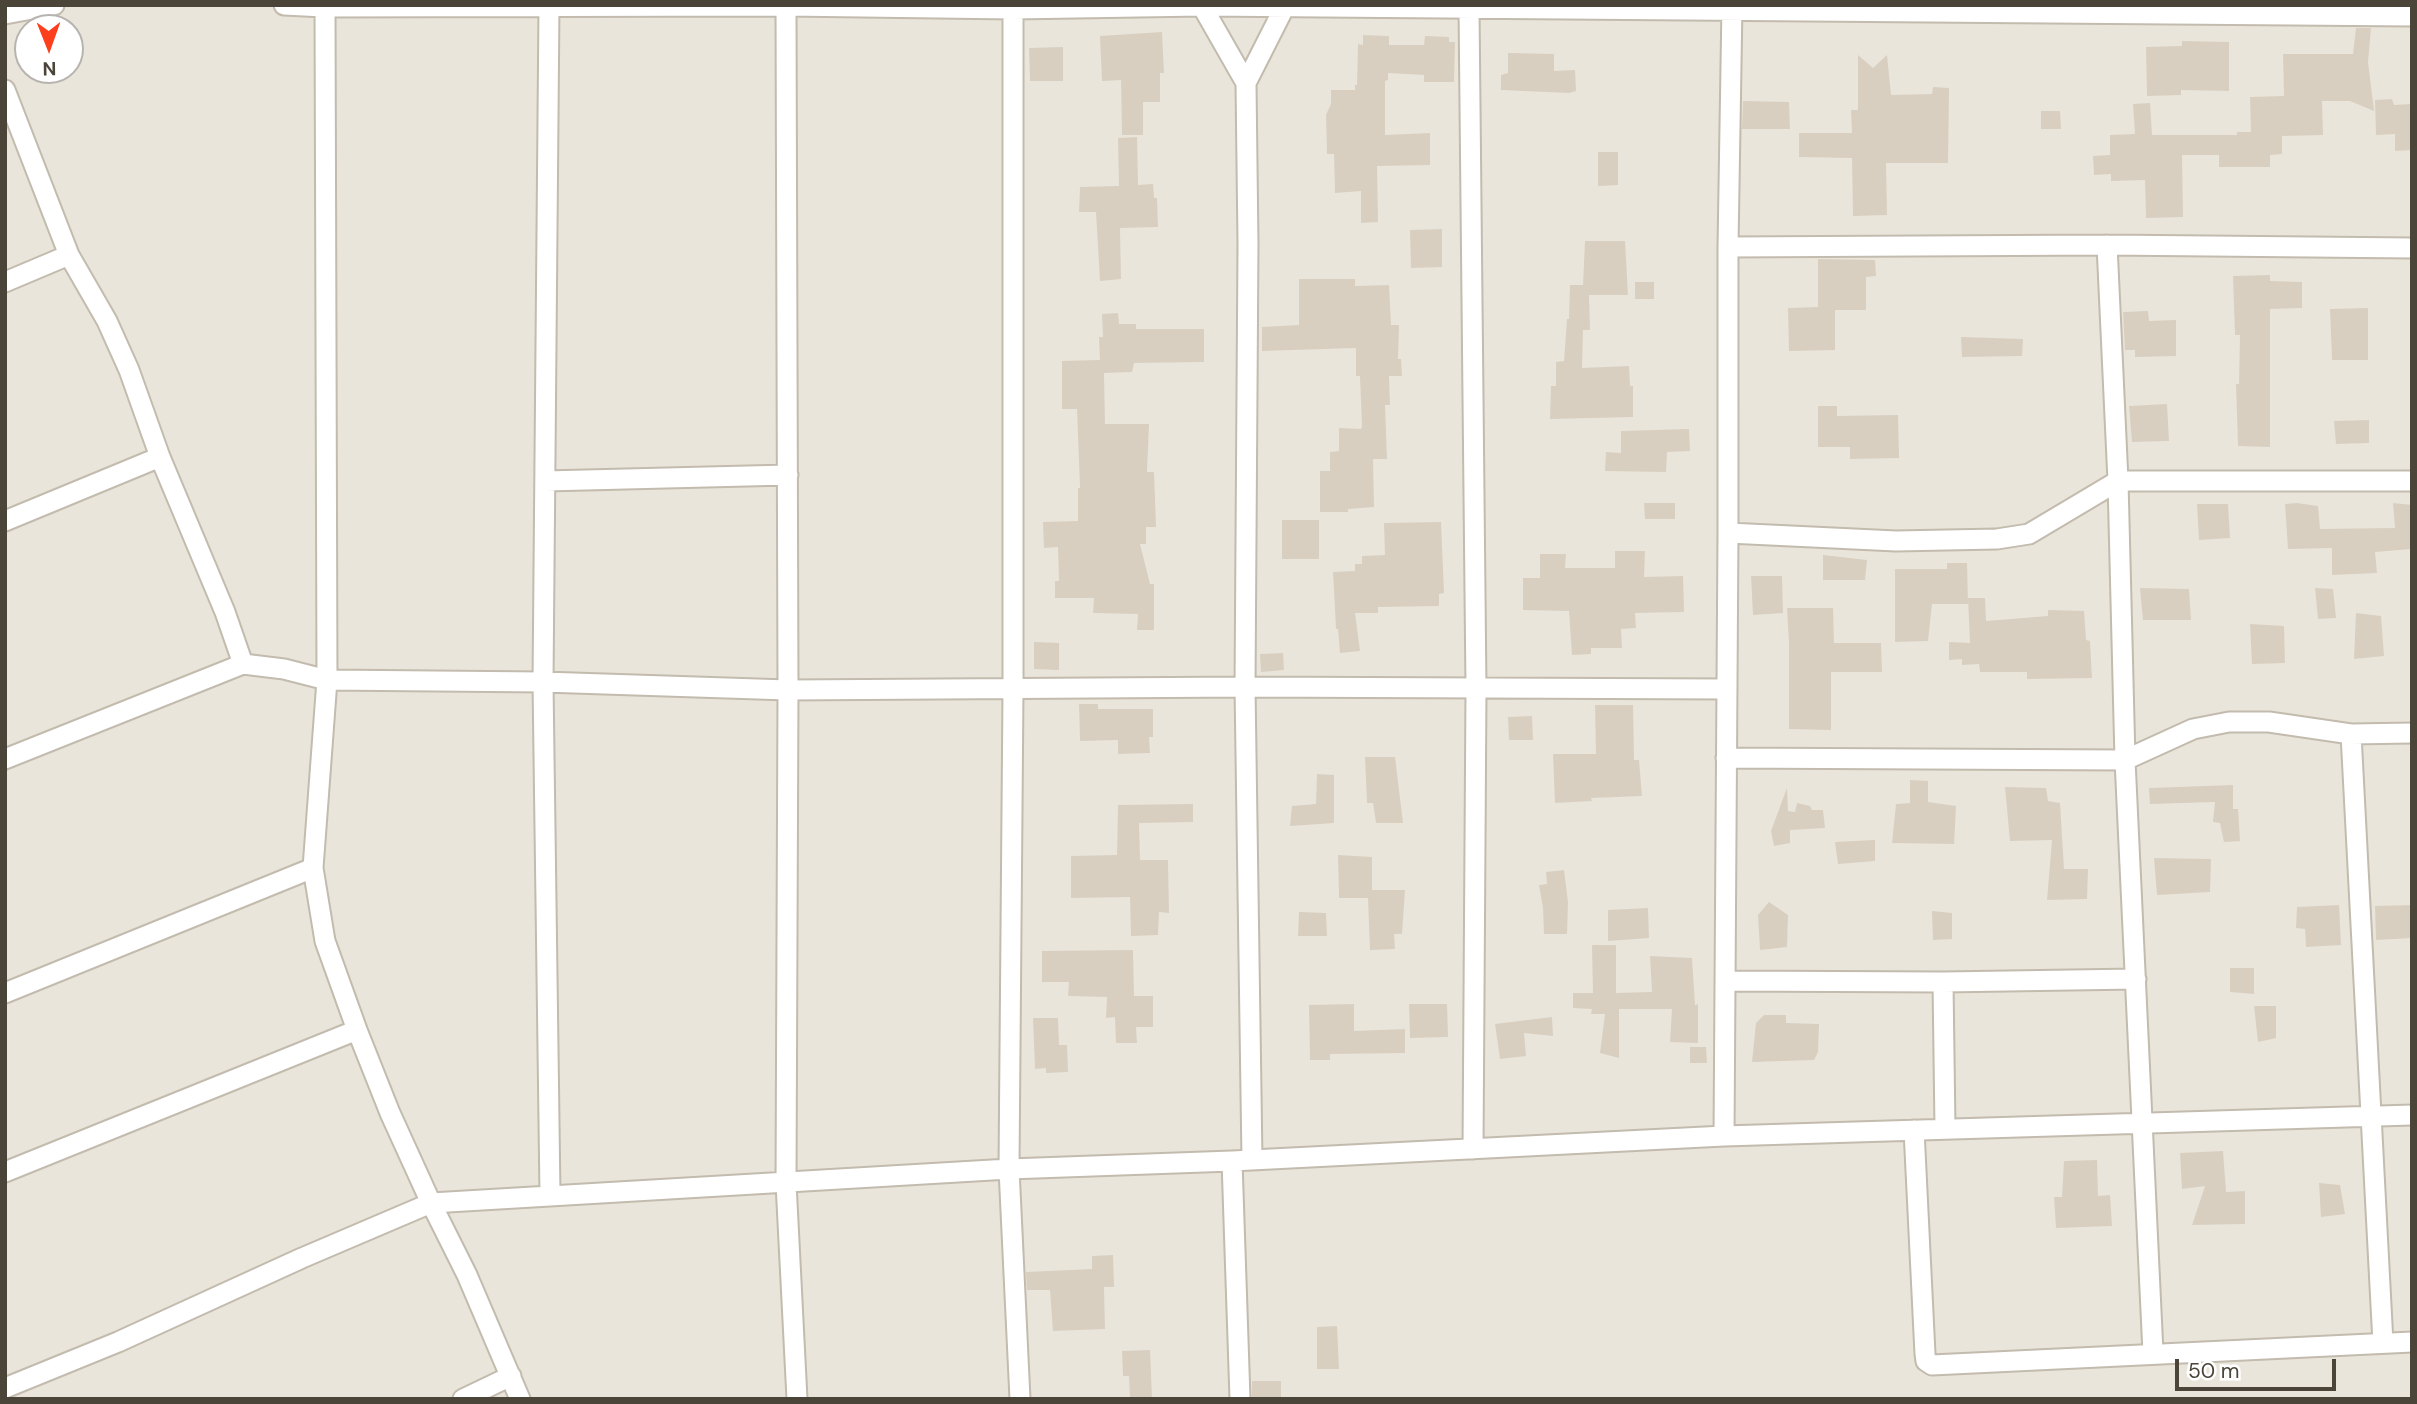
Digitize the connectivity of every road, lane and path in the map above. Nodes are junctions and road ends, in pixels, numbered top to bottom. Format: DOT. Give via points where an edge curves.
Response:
graph roads {
  1 [pos="54,5"];
  2 [pos="284,5"];
  3 [pos="324,6"];
  4 [pos="549,6"];
  5 [pos="786,6"];
  6 [pos="1144,6"];
  7 [pos="1202,6"];
  8 [pos="1284,8"];
  9 [pos="1469,8"];
  10 [pos="1732,8"];
  11 [pos="1013,9"];
  12 [pos="1954,9"];
  13 [pos="2175,10"];
  14 [pos="5,14"];
  15 [pos="2412,16"];
  16 [pos="1246,83"];
  17 [pos="5,90"];
  18 [pos="2107,245"];
  19 [pos="1728,247"];
  20 [pos="2412,247"];
  21 [pos="69,255"];
  22 [pos="5,282"];
  23 [pos="160,457"];
  24 [pos="788,475"];
  25 [pos="545,481"];
  26 [pos="2118,481"];
  27 [pos="2412,481"];
  28 [pos="5,522"];
  29 [pos="1728,533"];
  30 [pos="243,664"];
  31 [pos="327,680"];
  32 [pos="543,682"];
  33 [pos="1245,687"];
  34 [pos="1476,689"];
  35 [pos="1726,689"];
  36 [pos="789,690"];
  37 [pos="1013,690"];
  38 [pos="2412,733"];
  39 [pos="2351,734"];
  40 [pos="1726,758"];
  41 [pos="5,759"];
  42 [pos="2125,760"];
  43 [pos="313,868"];
  44 [pos="2136,979"];
  45 [pos="1725,981"];
  46 [pos="1943,982"];
  47 [pos="5,993"];
  48 [pos="357,1030"];
  49 [pos="2412,1115"];
  50 [pos="2370,1117"];
  51 [pos="2143,1122"];
  52 [pos="1945,1129"];
  53 [pos="1914,1130"];
  54 [pos="1724,1136"];
  55 [pos="1473,1149"];
  56 [pos="1252,1160"];
  57 [pos="1232,1161"];
  58 [pos="1009,1170"];
  59 [pos="5,1172"];
  60 [pos="786,1183"];
  61 [pos="550,1195"];
  62 [pos="431,1203"];
  63 [pos="2412,1342"];
  64 [pos="2383,1343"];
  65 [pos="2153,1353"];
  66 [pos="511,1376"];
  67 [pos="5,1388"];
  68 [pos="463,1399"];
  69 [pos="520,1399"];
  70 [pos="797,1399"];
  71 [pos="1020,1399"];
  72 [pos="1240,1399"];
  1 -- 14 [label="street"];
  2 -- 3 [label="street"];
  3 -- 4 [label="street"];
  3 -- 31 [label="street"];
  4 -- 5 [label="street"];
  4 -- 25 [label="street"];
  5 -- 11 [label="street"];
  5 -- 24 [label="street"];
  6 -- 7 [label="street"];
  6 -- 11 [label="street"];
  7 -- 8 [label="street"];
  7 -- 16 [label="street"];
  8 -- 9 [label="street"];
  8 -- 16 [label="street"];
  9 -- 10 [label="street"];
  9 -- 34 [label="street"];
  10 -- 12 [label="street"];
  10 -- 19 [label="street"];
  11 -- 37 [label="street"];
  12 -- 13 [label="street"];
  13 -- 15 [label="street"];
  16 -- 33 [label="street"];
  17 -- 21 [label="street"];
  18 -- 19 [label="street"];
  18 -- 20 [label="street"];
  18 -- 26 [label="street"];
  19 -- 29 [label="street"];
  21 -- 22 [label="street"];
  21 -- 23 [label="street" via="107,321"];
  23 -- 28 [label="street"];
  23 -- 30 [label="street"];
  24 -- 25 [label="street"];
  24 -- 36 [label="street"];
  25 -- 32 [label="street"];
  26 -- 27 [label="street"];
  26 -- 29 [label="street" via="2029,534 1997,539 1896,541"];
  26 -- 42 [label="street"];
  29 -- 35 [label="street"];
  30 -- 31 [label="street"];
  30 -- 41 [label="street"];
  31 -- 32 [label="street"];
  31 -- 43 [label="street"];
  32 -- 36 [label="street"];
  32 -- 61 [label="street"];
  33 -- 34 [label="street"];
  33 -- 37 [label="street"];
  33 -- 56 [label="street"];
  34 -- 35 [label="street"];
  34 -- 55 [label="street"];
  35 -- 40 [label="street"];
  36 -- 37 [label="street"];
  36 -- 60 [label="street"];
  37 -- 58 [label="street"];
  38 -- 39 [label="street"];
  39 -- 42 [label="street" via="2269,722 2229,722 2193,730"];
  39 -- 50 [label="street"];
  40 -- 42 [label="street"];
  40 -- 45 [label="street"];
  42 -- 44 [label="street"];
  43 -- 47 [label="street"];
  43 -- 48 [label="street" via="325,942"];
  44 -- 46 [label="street"];
  44 -- 51 [label="street"];
  45 -- 46 [label="street"];
  45 -- 54 [label="street"];
  46 -- 52 [label="street"];
  48 -- 59 [label="street"];
  48 -- 62 [label="street"];
  49 -- 50 [label="street"];
  50 -- 51 [label="street"];
  50 -- 64 [label="street"];
  51 -- 52 [label="street"];
  51 -- 65 [label="street"];
  52 -- 53 [label="street"];
  53 -- 54 [label="street"];
  53 -- 65 [label="street" via="1926,1361 1932,1366"];
  54 -- 55 [label="street"];
  55 -- 56 [label="street"];
  56 -- 57 [label="street"];
  57 -- 58 [label="street"];
  57 -- 72 [label="street"];
  58 -- 60 [label="street"];
  58 -- 71 [label="street"];
  60 -- 61 [label="street"];
  60 -- 70 [label="street"];
  61 -- 62 [label="street"];
  62 -- 66 [label="street"];
  62 -- 67 [label="street"];
  63 -- 64 [label="street"];
  64 -- 65 [label="street"];
  66 -- 68 [label="street"];
  66 -- 69 [label="street"];
}
